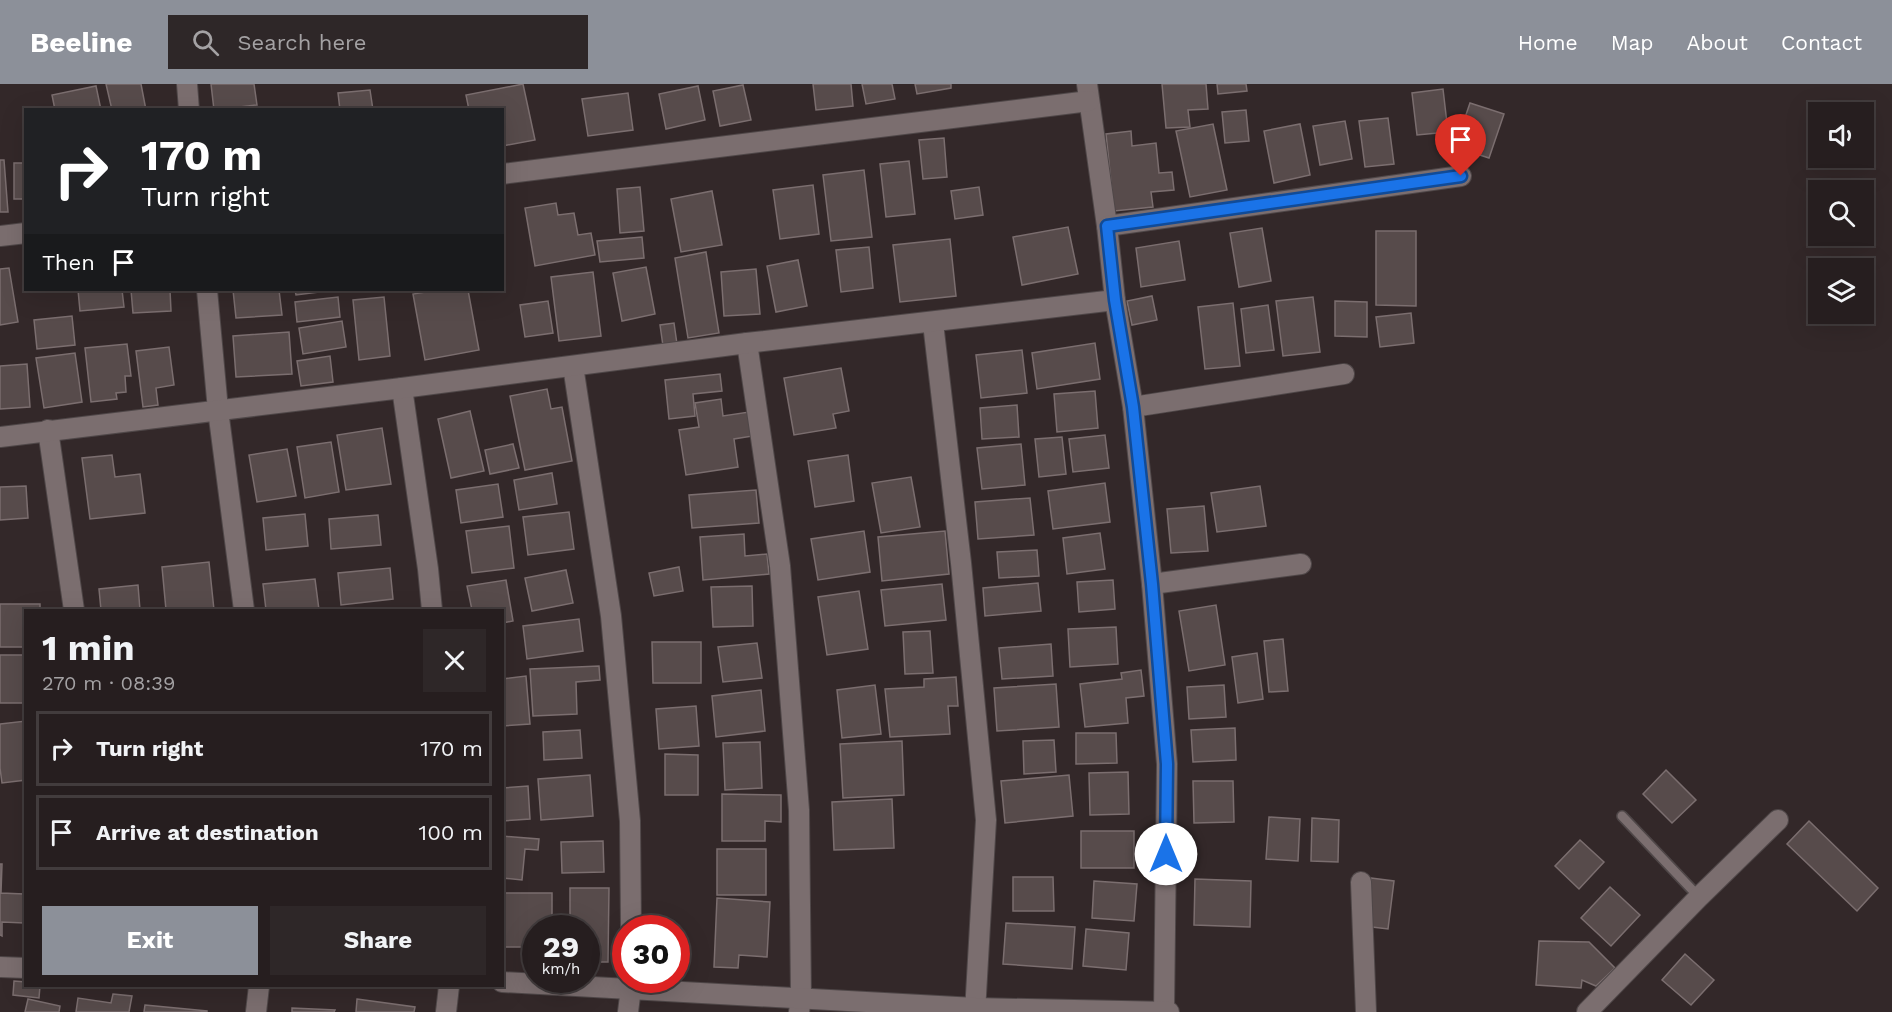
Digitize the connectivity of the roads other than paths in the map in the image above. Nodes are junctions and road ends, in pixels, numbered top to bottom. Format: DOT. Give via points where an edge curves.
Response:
graph roads {
  1 [pos="187,84"];
  2 [pos="1088,92"];
  3 [pos="189,108"];
  4 [pos="504,174"];
  5 [pos="1461,176"];
  6 [pos="1107,226"];
  7 [pos="24,233"];
  8 [pos="0,236"];
  9 [pos="207,291"];
  10 [pos="1115,300"];
  11 [pos="933,322"];
  12 [pos="747,343"];
  13 [pos="573,366"];
  14 [pos="1344,374"];
  15 [pos="402,388"];
  16 [pos="1133,407"];
  17 [pos="218,410"];
  18 [pos="48,430"];
  19 [pos="0,437"];
  20 [pos="1301,564"];
  21 [pos="1152,584"];
  22 [pos="74,609"];
  23 [pos="244,609"];
  24 [pos="432,609"];
  25 [pos="1622,816"];
  26 [pos="1778,820"];
  27 [pos="1361,882"];
  28 [pos="1699,897"];
  29 [pos="631,915"];
  30 [pos="0,967"];
  31 [pos="24,968"];
  32 [pos="504,982"];
  33 [pos="612,984"];
  34 [pos="259,987"];
  35 [pos="449,987"];
  36 [pos="690,991"];
  37 [pos="631,993"];
  38 [pos="800,1005"];
  39 [pos="975,1010"];
  40 [pos="256,1012"];
  41 [pos="446,1012"];
  42 [pos="628,1012"];
  43 [pos="1166,1012"];
  44 [pos="1366,1012"];
  45 [pos="1587,1012"];
  1 -- 3 [label="street"];
  2 -- 4 [label="street"];
  2 -- 6 [label="street"];
  5 -- 6 [label="street"];
  6 -- 10 [label="street"];
  7 -- 8 [label="street"];
  9 -- 17 [label="street"];
  10 -- 11 [label="street"];
  10 -- 16 [label="street"];
  11 -- 12 [label="street"];
  11 -- 39 [label="street" via="986,820"];
  12 -- 13 [label="street"];
  12 -- 38 [label="street" via="780,566 799,810"];
  13 -- 15 [label="street"];
  13 -- 29 [label="street" via="611,616 630,821"];
  14 -- 16 [label="street"];
  15 -- 17 [label="street"];
  15 -- 24 [label="street"];
  16 -- 21 [label="street"];
  17 -- 18 [label="street"];
  17 -- 23 [label="street"];
  18 -- 19 [label="street"];
  18 -- 22 [label="street"];
  20 -- 21 [label="street"];
  21 -- 43 [label="street" via="1167,764"];
  25 -- 28 [label="lane"];
  26 -- 28 [label="street"];
  27 -- 44 [label="street"];
  28 -- 45 [label="street"];
  30 -- 31 [label="street"];
  32 -- 33 [label="street"];
  34 -- 40 [label="street"];
  35 -- 41 [label="street"];
  36 -- 38 [label="street"];
  37 -- 42 [label="street"];
  38 -- 39 [label="street"];
  39 -- 43 [label="street"];
}
